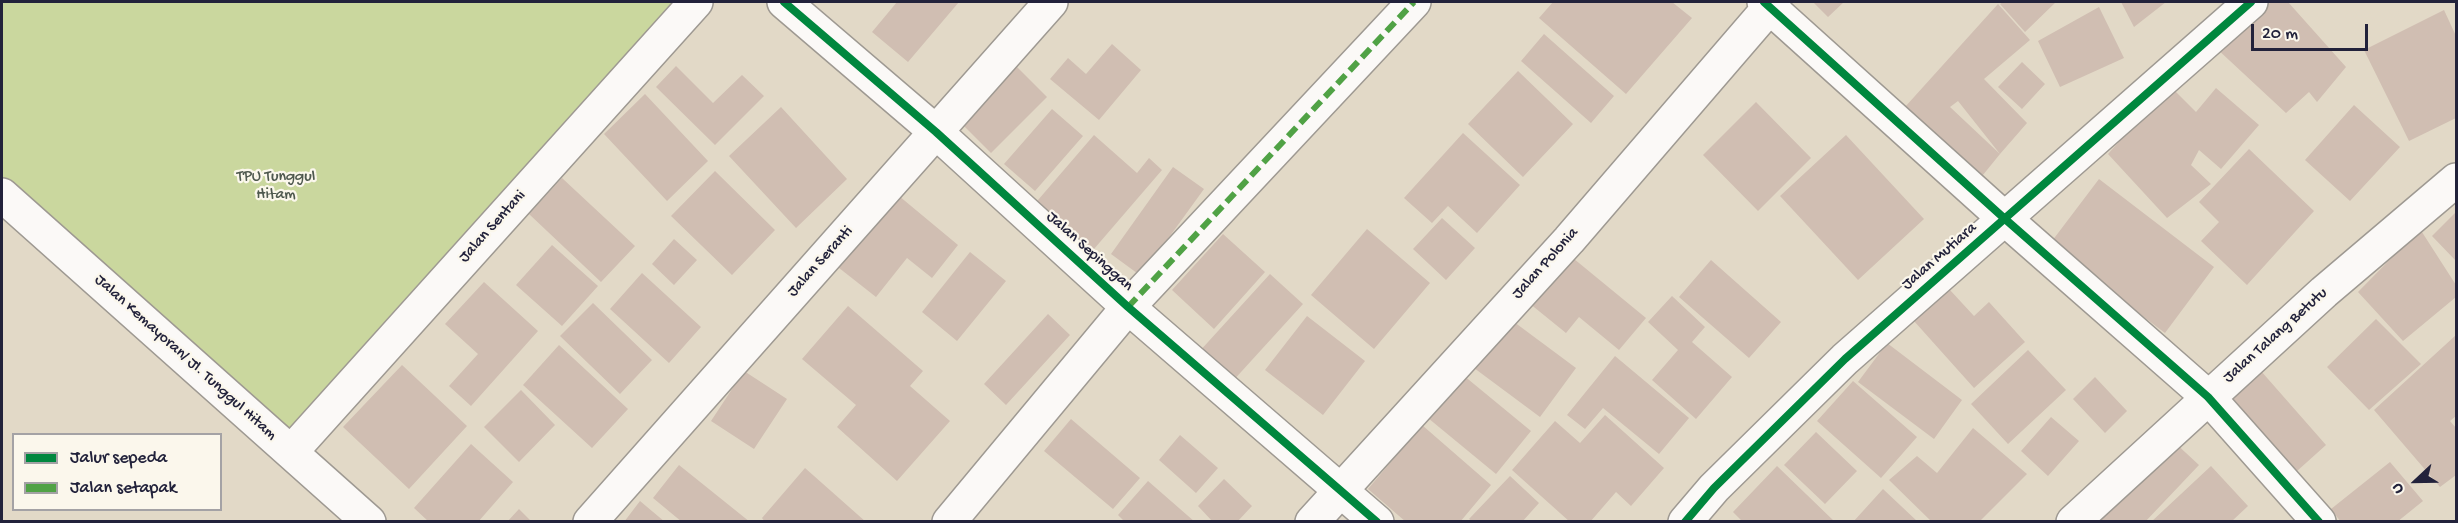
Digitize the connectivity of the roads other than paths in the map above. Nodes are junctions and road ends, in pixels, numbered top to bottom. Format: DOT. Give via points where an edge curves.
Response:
graph roads {
  1 [pos="696,2"];
  2 [pos="784,2"];
  3 [pos="1051,2"];
  4 [pos="1414,2"];
  5 [pos="2251,2"];
  6 [pos="1770,3"];
  7 [pos="936,132"];
  8 [pos="2457,180"];
  9 [pos="2,195"];
  10 [pos="2005,219"];
  11 [pos="1128,306"];
  12 [pos="2208,397"];
  13 [pos="291,452"];
  14 [pos="1340,489"];
  15 [pos="369,522"];
  16 [pos="590,522"];
  17 [pos="949,522"];
  18 [pos="1312,522"];
  19 [pos="1377,522"];
  20 [pos="1685,522"];
  21 [pos="2073,522"];
  22 [pos="2319,522"];
  1 -- 13 [label="street, Jalan Sentani"];
  2 -- 7 [label="street, Jalan Sepinggan"];
  3 -- 7 [label="street, Jalan Seranti"];
  4 -- 11 [label="street"];
  5 -- 10 [label="street, Jalan Mutiara"];
  6 -- 10 [label="street"];
  6 -- 14 [label="street, Jalan Polonia" via="1569,240"];
  7 -- 11 [label="street, Jalan Sepinggan"];
  7 -- 16 [label="street, Jalan Seranti"];
  8 -- 12 [label="street, Jalan Talang Betutu"];
  9 -- 13 [label="street, Jalan Kemayoran/ Jl. Tunggul Hitam"];
  10 -- 12 [label="street"];
  10 -- 20 [label="street, Jalan Mutiara" via="1845,359 1714,488"];
  11 -- 14 [label="street, Jalan Sepinggan"];
  11 -- 17 [label="street, Jalan Sepinggan"];
  12 -- 21 [label="street, Jalan Talang Betutu"];
  12 -- 22 [label="street"];
  13 -- 15 [label="street, Jalan Kemayoran/ Jl. Tunggul Hitam"];
  14 -- 18 [label="street, Jalan Polonia"];
  14 -- 19 [label="street, Jalan Sepinggan"];
}
